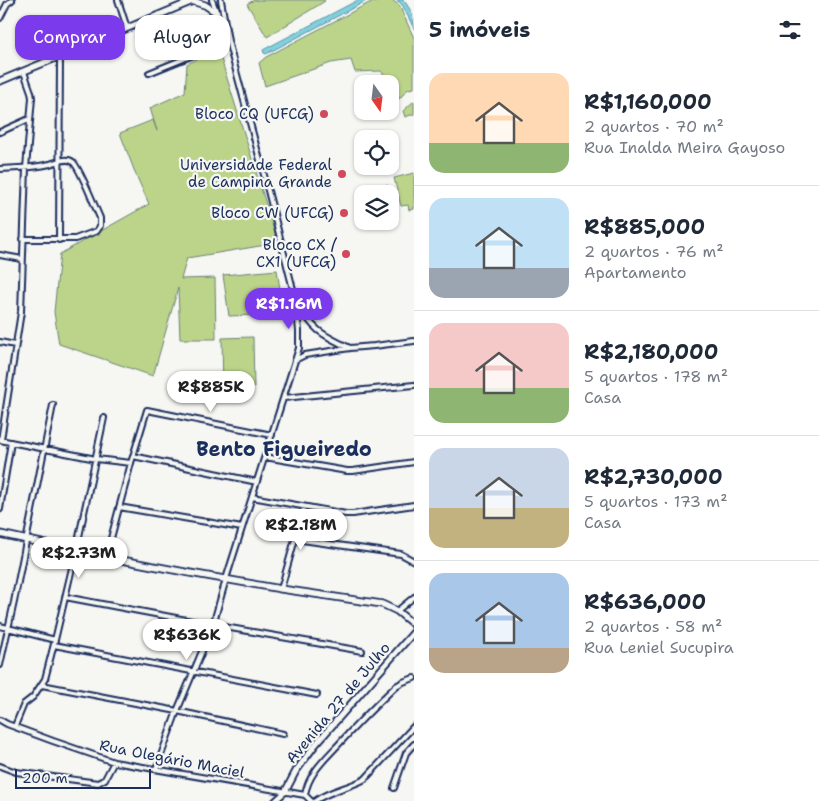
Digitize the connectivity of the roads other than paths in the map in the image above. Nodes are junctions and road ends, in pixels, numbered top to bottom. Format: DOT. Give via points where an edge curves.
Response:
graph roads {
  1 [pos="12,0"];
  2 [pos="118,0"];
  3 [pos="212,0"];
  4 [pos="221,0"];
  5 [pos="193,1"];
  6 [pos="217,13"];
  7 [pos="224,15"];
  8 [pos="0,18"];
  9 [pos="127,28"];
  10 [pos="230,48"];
  11 [pos="53,60"];
  12 [pos="60,60"];
  13 [pos="181,60"];
  14 [pos="24,72"];
  15 [pos="149,73"];
  16 [pos="0,81"];
  17 [pos="29,119"];
  18 [pos="0,132"];
  19 [pos="60,162"];
  20 [pos="26,168"];
  21 [pos="0,169"];
  22 [pos="23,239"];
  23 [pos="59,240"];
  24 [pos="0,254"];
  25 [pos="22,259"];
  26 [pos="296,301"];
  27 [pos="306,317"];
  28 [pos="297,319"];
  29 [pos="414,341"];
  30 [pos="0,342"];
  31 [pos="15,345"];
  32 [pos="331,346"];
  33 [pos="298,348"];
  34 [pos="350,348"];
  35 [pos="305,354"];
  36 [pos="295,360"];
  37 [pos="414,385"];
  38 [pos="284,398"];
  39 [pos="53,405"];
  40 [pos="104,418"];
  41 [pos="272,434"];
  42 [pos="0,440"];
  43 [pos="12,442"];
  44 [pos="44,449"];
  45 [pos="133,456"];
  46 [pos="265,458"];
  47 [pos="96,459"];
  48 [pos="414,462"];
  49 [pos="131,464"];
  50 [pos="258,482"];
  51 [pos="252,497"];
  52 [pos="414,505"];
  53 [pos="119,507"];
  54 [pos="304,507"];
  55 [pos="0,509"];
  56 [pos="242,528"];
  57 [pos="0,534"];
  58 [pos="27,540"];
  59 [pos="295,540"];
  60 [pos="76,550"];
  61 [pos="106,557"];
  62 [pos="414,561"];
  63 [pos="226,579"];
  64 [pos="281,589"];
  65 [pos="65,597"];
  66 [pos="414,597"];
  67 [pos="397,611"];
  68 [pos="213,625"];
  69 [pos="414,625"];
  70 [pos="0,626"];
  71 [pos="9,628"];
  72 [pos="414,632"];
  73 [pos="56,640"];
  74 [pos="54,645"];
  75 [pos="362,651"];
  76 [pos="1,656"];
  77 [pos="0,664"];
  78 [pos="193,672"];
  79 [pos="414,678"];
  80 [pos="42,685"];
  81 [pos="317,695"];
  82 [pos="177,711"];
  83 [pos="0,720"];
  84 [pos="15,726"];
  85 [pos="414,726"];
  86 [pos="283,734"];
  87 [pos="414,744"];
  88 [pos="114,762"];
  89 [pos="0,766"];
  90 [pos="156,769"];
  91 [pos="394,788"];
  92 [pos="285,792"];
  93 [pos="305,795"];
  94 [pos="275,801"];
  95 [pos="311,801"];
  96 [pos="315,801"];
  1 -- 8 [label="street"];
  2 -- 9 [label="street"];
  3 -- 6 [label="street"];
  4 -- 7 [label="street"];
  5 -- 6 [label="main road"];
  5 -- 9 [label="main road"];
  10 -- 26 [label="street"];
  11 -- 14 [label="main road"];
  12 -- 19 [label="street"];
  13 -- 15 [label="street"];
  14 -- 16 [label="main road"];
  14 -- 17 [label="street" via="32,94"];
  17 -- 18 [label="street"];
  17 -- 20 [label="street"];
  19 -- 20 [label="street"];
  19 -- 23 [label="street"];
  19 -- 23 [label="street" via="68,160 74,163 101,222 97,231 75,239"];
  20 -- 21 [label="street"];
  20 -- 22 [label="street"];
  22 -- 23 [label="street"];
  22 -- 25 [label="street"];
  24 -- 25 [label="street"];
  25 -- 31 [label="street" via="21,312"];
  26 -- 27 [label="street"];
  26 -- 28 [label="street"];
  27 -- 28 [label="street"];
  27 -- 32 [label="street"];
  28 -- 33 [label="street"];
  29 -- 34 [label="street"];
  30 -- 31 [label="street"];
  31 -- 42 [label="street"];
  32 -- 34 [label="street"];
  32 -- 34 [label="street"];
  32 -- 35 [label="street"];
  33 -- 35 [label="street"];
  33 -- 36 [label="street"];
  35 -- 36 [label="street"];
  36 -- 38 [label="street"];
  37 -- 38 [label="street"];
  38 -- 41 [label="street"];
  39 -- 44 [label="street"];
  40 -- 47 [label="street"];
  41 -- 45 [label="street" via="147,410"];
  41 -- 46 [label="street"];
  42 -- 43 [label="street"];
  43 -- 44 [label="street"];
  43 -- 55 [label="street"];
  44 -- 47 [label="street"];
  44 -- 58 [label="street"];
  45 -- 49 [label="street"];
  45 -- 50 [label="street"];
  46 -- 48 [label="street" via="347,471"];
  46 -- 50 [label="street"];
  47 -- 49 [label="street"];
  47 -- 60 [label="street"];
  49 -- 53 [label="street"];
  50 -- 51 [label="street"];
  51 -- 54 [label="street"];
  51 -- 56 [label="street"];
  52 -- 54 [label="street" via="352,514"];
  53 -- 56 [label="street"];
  53 -- 61 [label="street"];
  54 -- 59 [label="street"];
  56 -- 63 [label="street"];
  57 -- 58 [label="main road"];
  58 -- 60 [label="main road"];
  58 -- 71 [label="street"];
  59 -- 62 [label="street" via="400,554"];
  59 -- 64 [label="street"];
  60 -- 61 [label="main road"];
  60 -- 65 [label="street"];
  61 -- 63 [label="main road"];
  63 -- 64 [label="main road"];
  63 -- 68 [label="street"];
  64 -- 67 [label="main road" via="382,604"];
  65 -- 68 [label="street"];
  65 -- 73 [label="street"];
  66 -- 67 [label="street"];
  67 -- 69 [label="main road"];
  68 -- 75 [label="street"];
  68 -- 78 [label="street"];
  70 -- 71 [label="street"];
  71 -- 73 [label="street"];
  71 -- 76 [label="street"];
  72 -- 92 [label="street, Avenida 27 de Julho" via="315,745"];
  73 -- 74 [label="street"];
  74 -- 78 [label="street"];
  74 -- 80 [label="street"];
  76 -- 77 [label="street"];
  78 -- 81 [label="street"];
  78 -- 82 [label="street"];
  79 -- 93 [label="street" via="396,686 349,733 320,765"];
  80 -- 82 [label="street"];
  80 -- 84 [label="street" via="24,704"];
  82 -- 86 [label="street"];
  82 -- 90 [label="street"];
  83 -- 84 [label="street, Rua Olegário Maciel"];
  84 -- 88 [label="street, Rua Olegário Maciel"];
  85 -- 96 [label="street" via="365,779"];
  87 -- 91 [label="street" via="406,753"];
  88 -- 89 [label="street" via="105,779 95,784 16,772"];
  88 -- 90 [label="street, Rua Olegário Maciel"];
  90 -- 92 [label="street, Rua Olegário Maciel"];
  92 -- 93 [label="street, Rua Olegário Maciel"];
  92 -- 94 [label="street"];
  93 -- 95 [label="street"];
}
